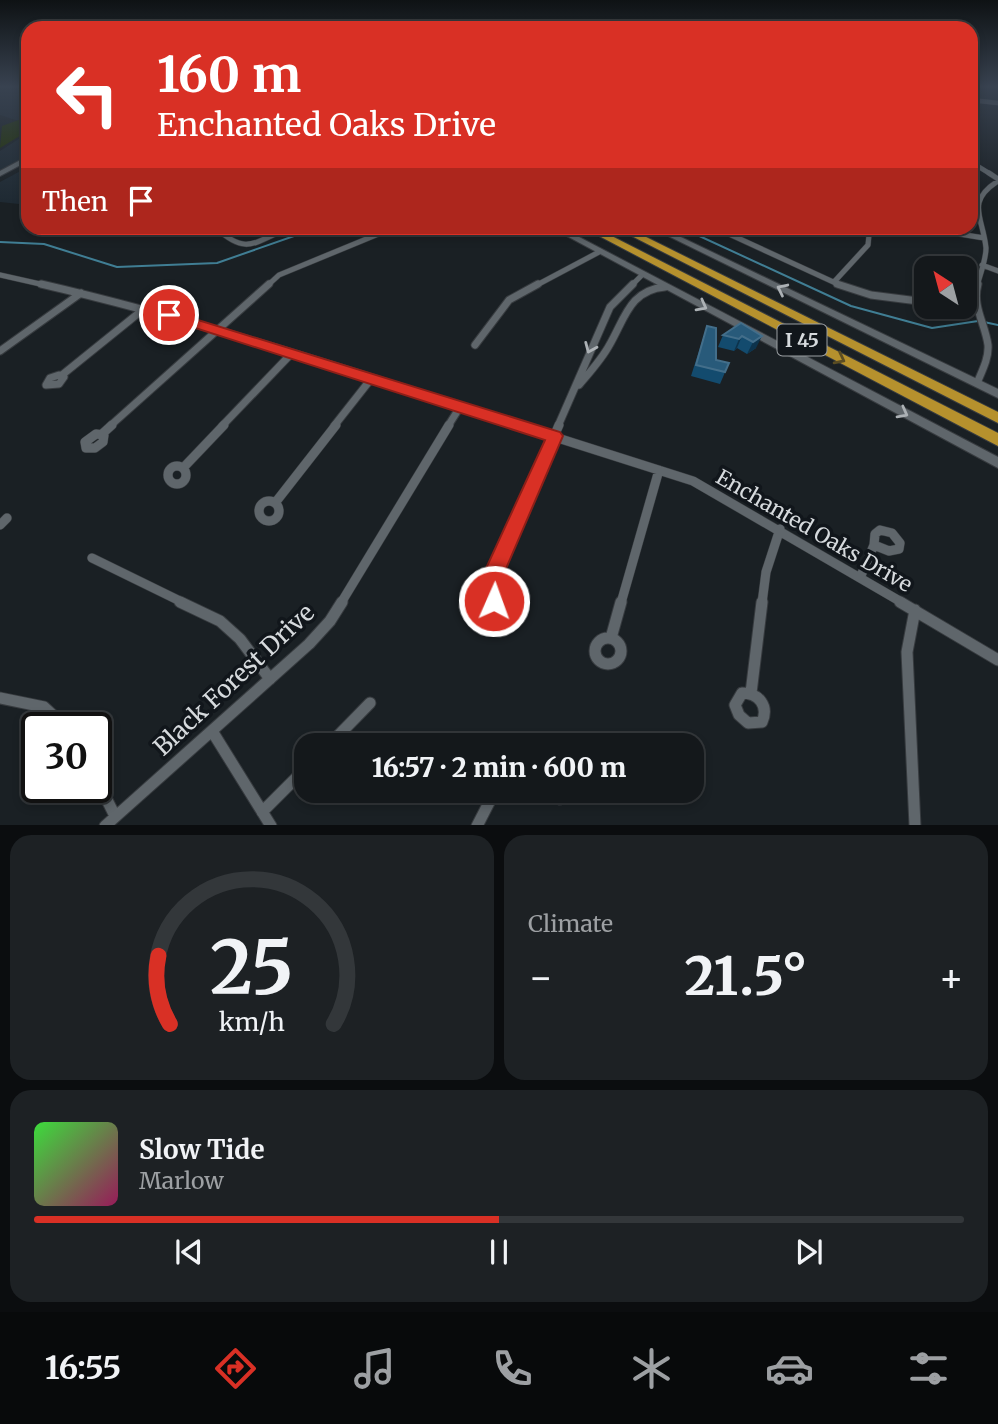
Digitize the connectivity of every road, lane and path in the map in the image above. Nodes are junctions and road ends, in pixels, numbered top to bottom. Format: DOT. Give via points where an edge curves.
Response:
graph roads {
  1 [pos="21,162"];
  2 [pos="978,167"];
  3 [pos="21,169"];
  4 [pos="0,174"];
  5 [pos="998,180"];
  6 [pos="0,181"];
  7 [pos="978,203"];
  8 [pos="978,210"];
  9 [pos="224,235"];
  10 [pos="272,235"];
  11 [pos="375,235"];
  12 [pos="569,235"];
  13 [pos="600,235"];
  14 [pos="602,235"];
  15 [pos="635,235"];
  16 [pos="646,235"];
  17 [pos="670,235"];
  18 [pos="731,235"];
  19 [pos="869,235"];
  20 [pos="966,235"];
  21 [pos="606,237"];
  22 [pos="984,238"];
  23 [pos="599,252"];
  24 [pos="982,265"];
  25 [pos="998,271"];
  26 [pos="643,274"];
  27 [pos="0,275"];
  28 [pos="977,281"];
  29 [pos="834,282"];
  30 [pos="631,285"];
  31 [pos="665,287"];
  32 [pos="740,288"];
  33 [pos="642,292"];
  34 [pos="81,293"];
  35 [pos="914,301"];
  36 [pos="145,308"];
  37 [pos="977,309"];
  38 [pos="601,323"];
  39 [pos="617,327"];
  40 [pos="218,329"];
  41 [pos="475,345"];
  42 [pos="0,351"];
  43 [pos="292,353"];
  44 [pos="62,375"];
  45 [pos="371,379"];
  46 [pos="976,383"];
  47 [pos="575,390"];
  48 [pos="998,394"];
  49 [pos="460,407"];
  50 [pos="998,418"];
  51 [pos="102,434"];
  52 [pos="554,436"];
  53 [pos="998,440"];
  54 [pos="998,463"];
  55 [pos="184,467"];
  56 [pos="659,470"];
  57 [pos="275,503"];
  58 [pos="780,529"];
  59 [pos="874,545"];
  60 [pos="92,558"];
  61 [pos="860,578"];
  62 [pos="487,588"];
  63 [pos="915,610"];
  64 [pos="611,638"];
  65 [pos="998,660"];
  66 [pos="270,679"];
  67 [pos="751,693"];
  68 [pos="0,698"];
  69 [pos="370,704"];
  70 [pos="49,712"];
  71 [pos="212,732"];
  72 [pos="341,733"];
  73 [pos="294,780"];
  74 [pos="104,803"];
  75 [pos="489,803"];
  76 [pos="262,812"];
  77 [pos="110,821"];
  78 [pos="271,825"];
  79 [pos="477,825"];
  80 [pos="915,825"];
  1 -- 4 [label="main road"];
  2 -- 5 [label="street"];
  3 -- 6 [label="main road"];
  5 -- 7 [label="street" via="984,190"];
  8 -- 22 [label="street"];
  9 -- 10 [label="street" via="245,246"];
  11 -- 40 [label="street" via="287,270"];
  12 -- 23 [label="main road"];
  13 -- 21 [label="highway"];
  14 -- 21 [label="highway, I 45"];
  15 -- 32 [label="highway, I 45"];
  16 -- 32 [label="highway" via="715,269"];
  46 -- 17 [label="main road, one-way"];
  18 -- 29 [label="street"];
  19 -- 29 [label="street" via="869,245"];
  20 -- 22 [label="street"];
  21 -- 53 [label="highway, I 45, one-way"];
  22 -- 24 [label="street"];
  23 -- 26 [label="main road"];
  23 -- 41 [label="street" via="509,300"];
  24 -- 25 [label="street"];
  24 -- 28 [label="street"];
  26 -- 30 [label="street"];
  26 -- 31 [label="main road"];
  27 -- 34 [label="street, Enchanted Oaks Drive"];
  29 -- 35 [label="street" via="881,299"];
  30 -- 33 [label="street" via="641,287"];
  30 -- 38 [label="street" via="614,300"];
  31 -- 33 [label="street"];
  31 -- 54 [label="main road, one-way"];
  32 -- 50 [label="highway, I 45"];
  33 -- 39 [label="street" via="628,305"];
  34 -- 36 [label="street, Enchanted Oaks Drive"];
  34 -- 42 [label="street"];
  36 -- 40 [label="street, Enchanted Oaks Drive"];
  36 -- 44 [label="street"];
  37 -- 46 [label="street" via="988,355"];
  38 -- 39 [label="street"];
  38 -- 47 [label="street, one-way"];
  39 -- 47 [label="street" via="608,347"];
  40 -- 43 [label="street, Enchanted Oaks Drive"];
  40 -- 51 [label="street"];
  43 -- 45 [label="street, Enchanted Oaks Drive"];
  43 -- 55 [label="street"];
  45 -- 49 [label="street, Enchanted Oaks Drive"];
  45 -- 57 [label="street"];
  46 -- 48 [label="main road"];
  47 -- 52 [label="street"];
  49 -- 52 [label="street, Enchanted Oaks Drive"];
  49 -- 66 [label="street, Black Forest Drive" via="339,608 309,644"];
  52 -- 56 [label="street, Enchanted Oaks Drive"];
  52 -- 62 [label="street"];
  56 -- 58 [label="street, Enchanted Oaks Drive" via="710,489"];
  56 -- 64 [label="street"];
  58 -- 61 [label="street, Enchanted Oaks Drive"];
  58 -- 67 [label="street" via="766,572"];
  59 -- 61 [label="street"];
  60 -- 66 [label="street" via="220,621"];
  61 -- 63 [label="street, Enchanted Oaks Drive"];
  63 -- 65 [label="street, Enchanted Oaks Drive"];
  63 -- 80 [label="street" via="907,652"];
  66 -- 71 [label="street, Black Forest Drive"];
  68 -- 70 [label="street"];
  69 -- 72 [label="street"];
  71 -- 76 [label="street"];
  71 -- 77 [label="street, Black Forest Drive"];
  73 -- 76 [label="street"];
  74 -- 77 [label="street"];
  75 -- 79 [label="street"];
  76 -- 78 [label="street"];
}
